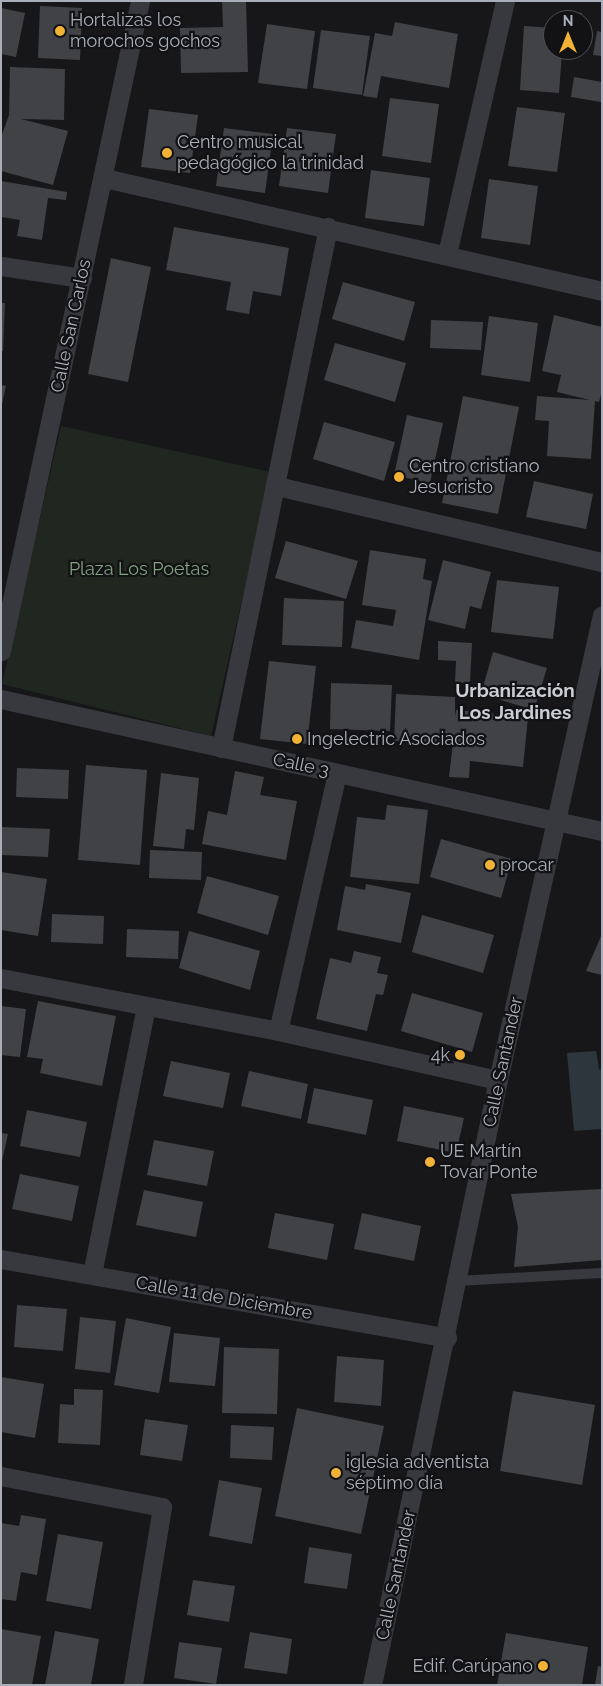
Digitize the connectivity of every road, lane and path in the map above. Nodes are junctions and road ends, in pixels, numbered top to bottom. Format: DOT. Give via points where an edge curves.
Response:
graph roads {
  1 [pos="140,1"];
  2 [pos="505,1"];
  3 [pos="104,178"];
  4 [pos="328,227"];
  5 [pos="446,254"];
  6 [pos="1,266"];
  7 [pos="82,278"];
  8 [pos="602,291"];
  9 [pos="277,486"];
  10 [pos="602,562"];
  11 [pos="602,616"];
  12 [pos="1,651"];
  13 [pos="1,699"];
  14 [pos="221,748"];
  15 [pos="337,773"];
  16 [pos="556,821"];
  17 [pos="602,831"];
  18 [pos="1,978"];
  19 [pos="146,1007"];
  20 [pos="278,1030"];
  21 [pos="498,1080"];
  22 [pos="1,1259"];
  23 [pos="602,1273"];
  24 [pos="92,1274"];
  25 [pos="458,1281"];
  26 [pos="446,1338"];
  27 [pos="1,1476"];
  28 [pos="133,1685"];
  29 [pos="372,1685"];
  1 -- 3 [label="street, Calle San Carlos"];
  2 -- 5 [label="street"];
  3 -- 4 [label="street"];
  3 -- 7 [label="street, Calle San Carlos"];
  4 -- 5 [label="street"];
  4 -- 9 [label="street"];
  5 -- 8 [label="street"];
  6 -- 7 [label="street"];
  7 -- 12 [label="street, Calle San Carlos"];
  9 -- 10 [label="street"];
  9 -- 14 [label="street"];
  11 -- 16 [label="street, Calle Santander"];
  13 -- 14 [label="street, Calle 3"];
  14 -- 15 [label="street, Calle 3"];
  15 -- 16 [label="street, Calle 3"];
  15 -- 20 [label="street"];
  16 -- 17 [label="street, Calle 3"];
  16 -- 21 [label="street, Calle Santander"];
  18 -- 19 [label="street"];
  19 -- 20 [label="street"];
  19 -- 24 [label="street"];
  20 -- 21 [label="street"];
  21 -- 25 [label="street, Calle Santander"];
  22 -- 24 [label="street, Calle 11 de Diciembre"];
  23 -- 25 [label="lane"];
  24 -- 26 [label="street, Calle 11 de Diciembre"];
  25 -- 26 [label="street, Calle Santander"];
  26 -- 29 [label="street, Calle Santander"];
  27 -- 28 [label="street" via="162,1507"];
}
